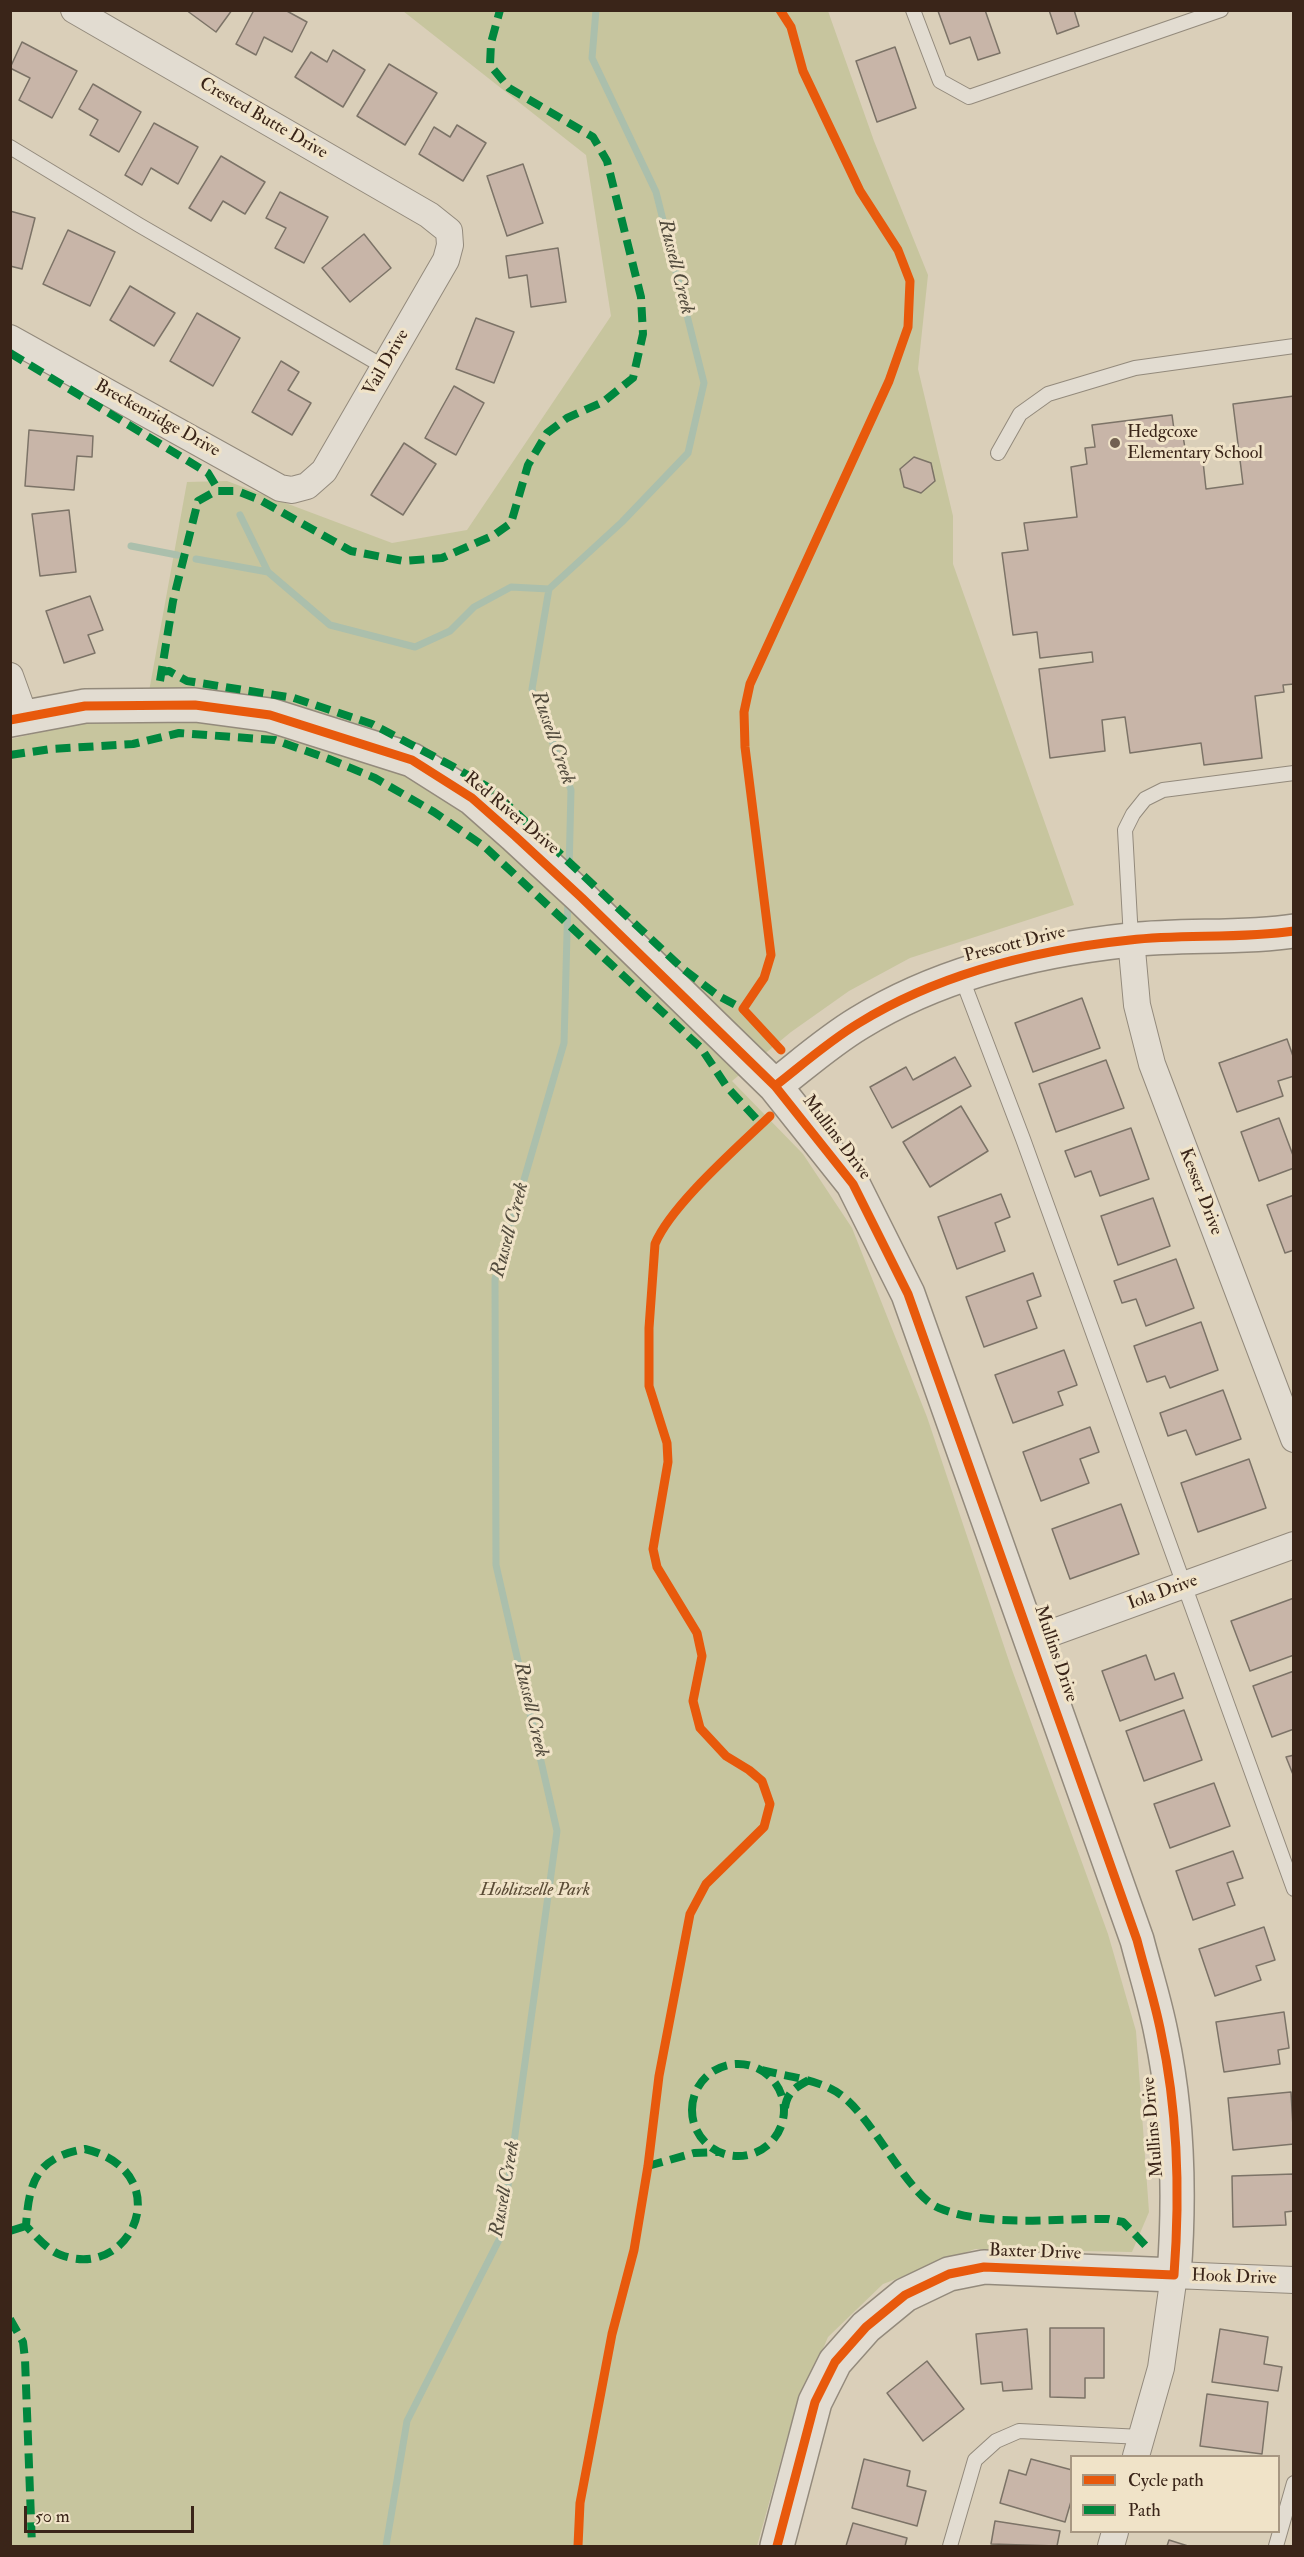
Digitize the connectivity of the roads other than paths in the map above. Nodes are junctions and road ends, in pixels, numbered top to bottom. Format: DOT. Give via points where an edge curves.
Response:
graph roads {
  1 [pos="74,10"];
  2 [pos="913,10"];
  3 [pos="1221,10"];
  4 [pos="10,147"];
  5 [pos="449,231"];
  6 [pos="10,338"];
  7 [pos="1293,346"];
  8 [pos="386,368"];
  9 [pos="998,453"];
  10 [pos="307,486"];
  11 [pos="10,676"];
  12 [pos="17,718"];
  13 [pos="1293,773"];
  14 [pos="1293,931"];
  15 [pos="1131,939"];
  16 [pos="961,976"];
  17 [pos="775,1086"];
  18 [pos="1293,1439"];
  19 [pos="1293,1545"];
  20 [pos="1182,1586"];
  21 [pos="1032,1640"];
  22 [pos="1293,1888"];
  23 [pos="1174,2276"];
  24 [pos="1293,2280"];
  25 [pos="1139,2447"];
  26 [pos="1293,2483"];
  27 [pos="1280,2532"];
  28 [pos="777,2547"];
  29 [pos="950,2547"];
  1 -- 5 [label="street, Crested Butte Drive" via="429,214"];
  2 -- 3 [label="lane" via="940,81 969,97"];
  4 -- 8 [label="lane"];
  5 -- 8 [label="street, Vail Drive" via="446,260"];
  6 -- 10 [label="street, Breckenridge Drive" via="280,488"];
  7 -- 9 [label="lane" via="1135,368 1048,394 1020,414"];
  8 -- 10 [label="street, Vail Drive" via="324,471"];
  11 -- 12 [label="street"];
  12 -- 17 [label="street, Red River Drive" via="85,706 195,705 270,715 412,760 472,798 582,898"];
  13 -- 15 [label="lane" via="1163,790 1145,799 1125,831"];
  14 -- 15 [label="street, Prescott Drive"];
  15 -- 16 [label="street, Prescott Drive" via="1054,949"];
  15 -- 18 [label="street, Kesser Drive" via="1137,1005 1152,1064"];
  16 -- 17 [label="street, Prescott Drive" via="925,989 858,1024"];
  16 -- 20 [label="lane" via="1023,1138"];
  17 -- 21 [label="street, Mullins Drive" via="853,1184 908,1294"];
  19 -- 20 [label="street, Iola Drive"];
  20 -- 21 [label="street, Iola Drive"];
  20 -- 22 [label="lane"];
  21 -- 23 [label="street, Mullins Drive" via="1137,1940 1162,2034 1174,2132"];
  23 -- 24 [label="street, Hook Drive"];
  23 -- 25 [label="street, Mullins Drive" via="1161,2368"];
  23 -- 28 [label="street, Baxter Drive" via="984,2267 949,2274 905,2295 866,2327 835,2362 815,2402"];
  25 -- 29 [label="lane" via="1019,2431 996,2441 975,2460"];
  26 -- 27 [label="lane"];
}
